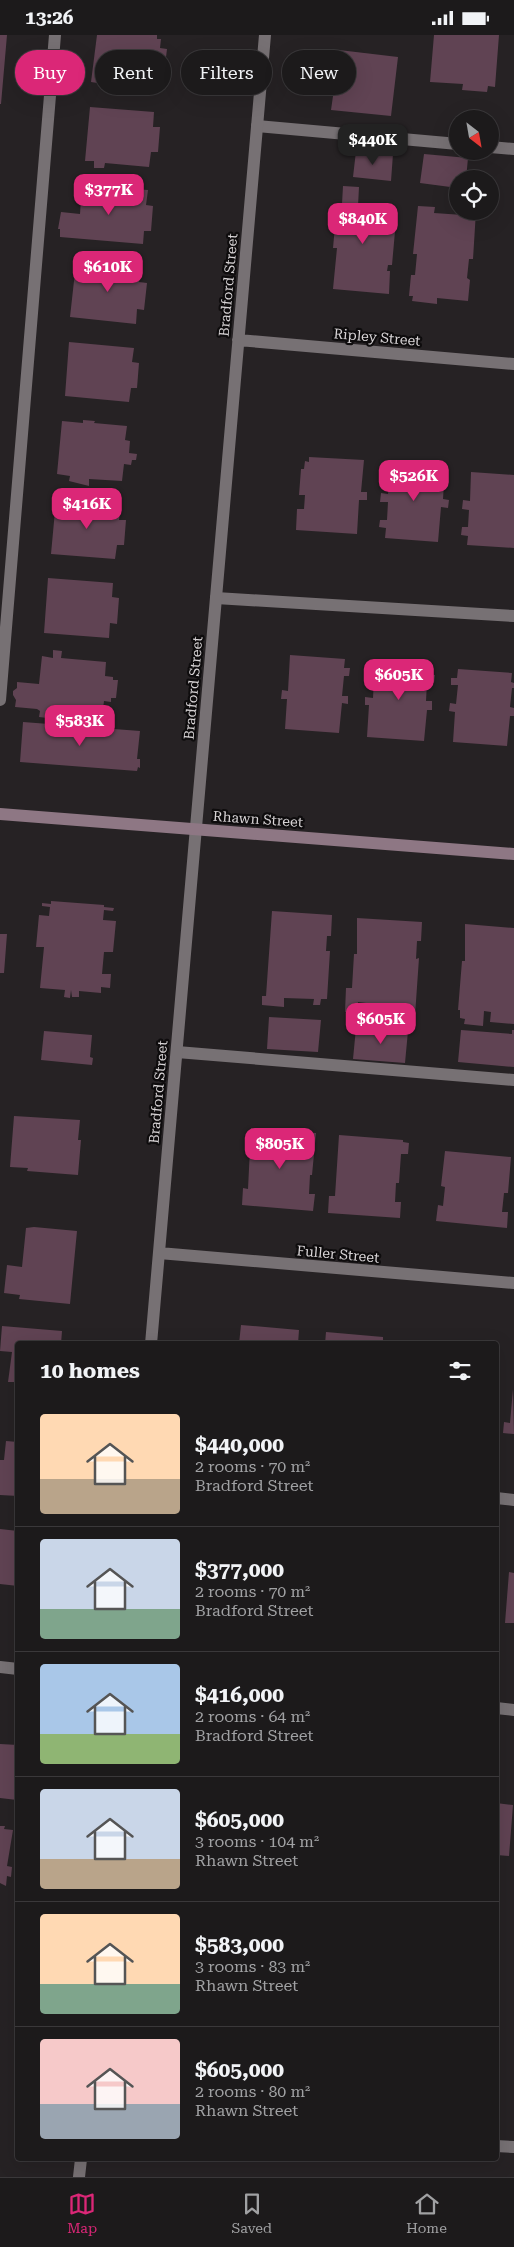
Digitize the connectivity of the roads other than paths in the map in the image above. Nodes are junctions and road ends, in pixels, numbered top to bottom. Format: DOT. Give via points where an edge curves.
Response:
graph roads {
  1 [pos="55,35"];
  2 [pos="264,35"];
  3 [pos="257,127"];
  4 [pos="449,143"];
  5 [pos="499,148"];
  6 [pos="514,149"];
  7 [pos="238,341"];
  8 [pos="514,364"];
  9 [pos="216,598"];
  10 [pos="514,616"];
  11 [pos="0,700"];
  12 [pos="0,814"];
  13 [pos="196,829"];
  14 [pos="514,854"];
  15 [pos="177,1052"];
  16 [pos="514,1080"];
  17 [pos="159,1253"];
  18 [pos="514,1283"];
  19 [pos="151,1341"];
  20 [pos="499,1498"];
  21 [pos="514,1500"];
  22 [pos="0,1667"];
  23 [pos="15,1669"];
  24 [pos="499,1709"];
  25 [pos="514,1710"];
  26 [pos="499,2146"];
  27 [pos="514,2147"];
  28 [pos="81,2161"];
  29 [pos="79,2177"];
  1 -- 11 [label="street"];
  2 -- 3 [label="street, Bradford Street"];
  3 -- 4 [label="street"];
  3 -- 7 [label="street, Bradford Street"];
  5 -- 6 [label="street"];
  7 -- 8 [label="street, Ripley Street"];
  7 -- 9 [label="street, Bradford Street"];
  9 -- 10 [label="street"];
  9 -- 13 [label="street, Bradford Street"];
  12 -- 13 [label="main road, Rhawn Street"];
  13 -- 14 [label="main road, Rhawn Street"];
  13 -- 15 [label="street, Bradford Street"];
  15 -- 16 [label="street"];
  15 -- 17 [label="street, Bradford Street"];
  17 -- 18 [label="street, Fuller Street"];
  17 -- 19 [label="street, Bradford Street"];
  20 -- 21 [label="street"];
  22 -- 23 [label="street"];
  24 -- 25 [label="street"];
  26 -- 27 [label="street"];
  28 -- 29 [label="street"];
}
